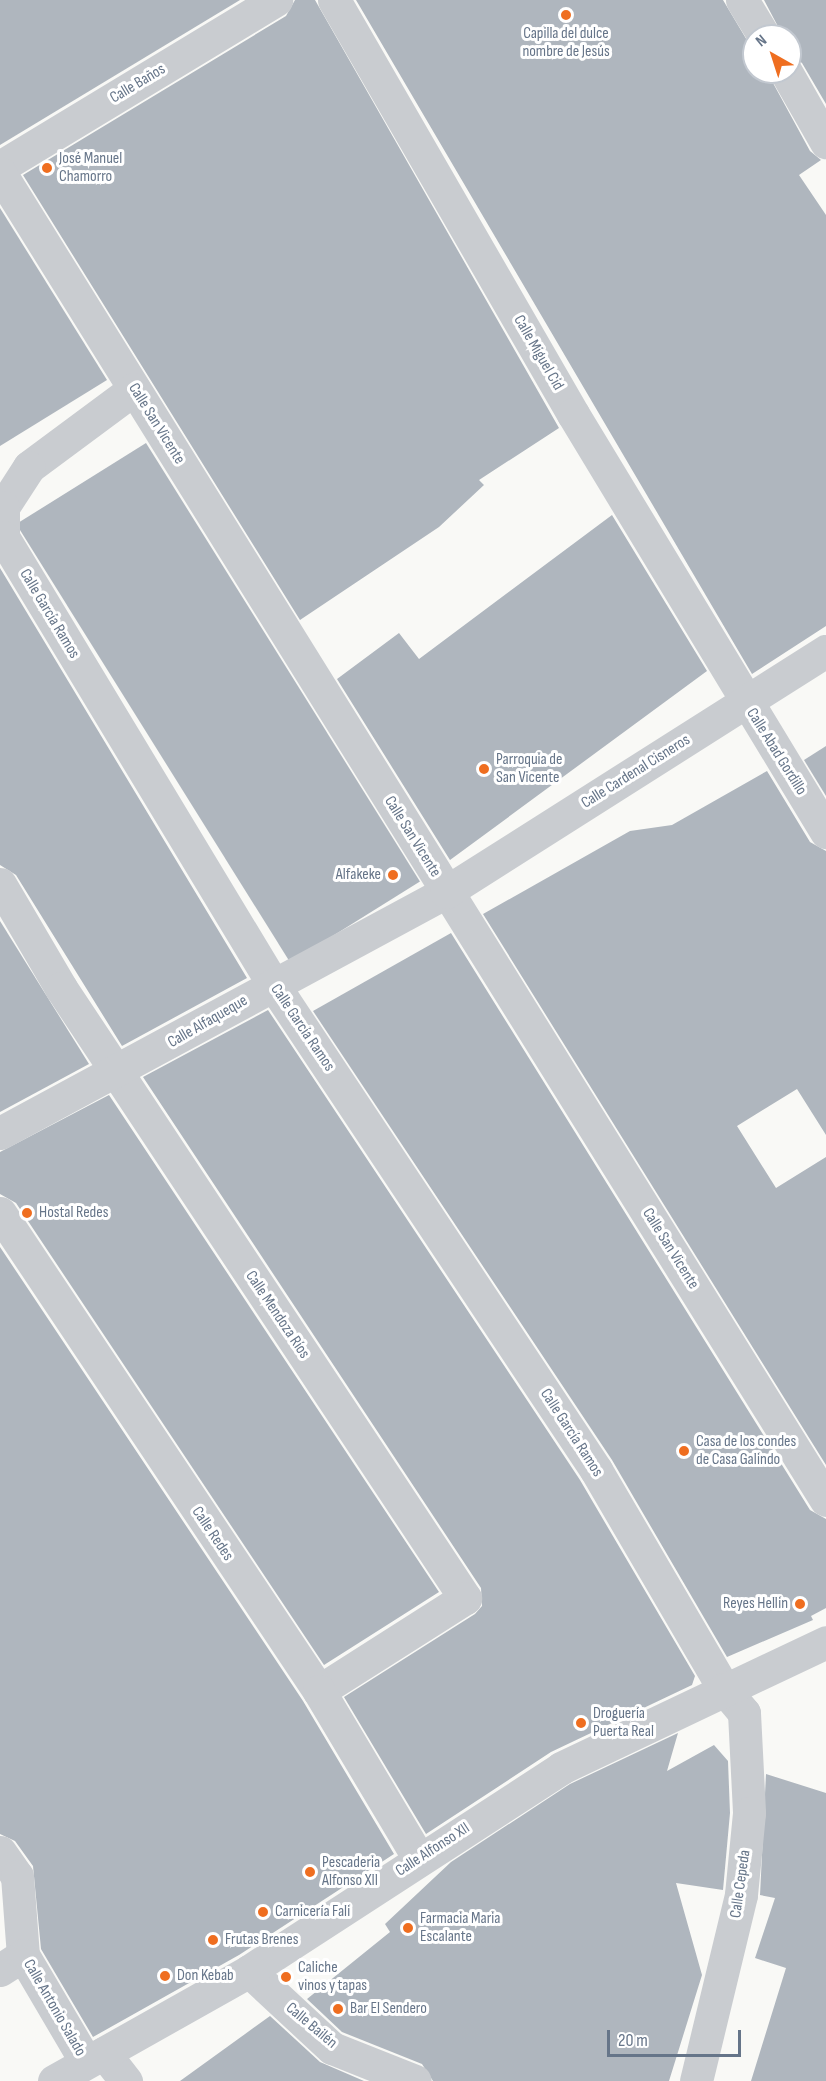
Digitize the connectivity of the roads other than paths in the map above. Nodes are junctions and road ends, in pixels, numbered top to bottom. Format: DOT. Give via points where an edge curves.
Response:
graph roads {
  1 [pos="276,0"];
  2 [pos="334,0"];
  3 [pos="742,0"];
  4 [pos="757,24"];
  5 [pos="793,84"];
  6 [pos="826,142"];
  7 [pos="0,167"];
  8 [pos="0,173"];
  9 [pos="134,389"];
  10 [pos="826,651"];
  11 [pos="746,703"];
  12 [pos="826,832"];
  13 [pos="0,884"];
  14 [pos="446,892"];
  15 [pos="273,984"];
  16 [pos="118,1073"];
  17 [pos="0,1133"];
  18 [pos="0,1213"];
  19 [pos="826,1500"];
  20 [pos="826,1642"];
  21 [pos="724,1689"];
  22 [pos="319,1691"];
  23 [pos="0,1852"];
  24 [pos="419,1859"];
  25 [pos="12,1962"];
  26 [pos="249,1971"];
  27 [pos="95,2058"];
  28 [pos="54,2081"];
  29 [pos="126,2081"];
  30 [pos="415,2081"];
  31 [pos="696,2081"];
  1 -- 7 [label="street, Calle Baños"];
  2 -- 11 [label="street, Calle Miguel Cid"];
  3 -- 4 [label="street"];
  5 -- 6 [label="street"];
  8 -- 9 [label="street, Calle San Vicente"];
  9 -- 14 [label="street, Calle San Vicente"];
  9 -- 15 [label="street, Calle García Ramos" via="29,467 3,507 3,537"];
  10 -- 11 [label="street, Calle Cardenal Cisneros"];
  11 -- 12 [label="street, Calle Abad Gordillo"];
  11 -- 14 [label="street, Calle Cardenal Cisneros"];
  13 -- 16 [label="street, Calle Mendoza Ríos"];
  14 -- 15 [label="street, Calle Alfaqueque"];
  14 -- 19 [label="street, Calle San Vicente"];
  15 -- 16 [label="street, Calle Alfaqueque"];
  15 -- 21 [label="street, Calle García Ramos" via="596,1470"];
  16 -- 17 [label="street, Calle Alfaqueque"];
  16 -- 22 [label="street, Calle Mendoza Ríos" via="465,1598"];
  18 -- 22 [label="street, Calle Redes"];
  20 -- 21 [label="street, Calle Alfonso XII"];
  21 -- 24 [label="street, Calle Alfonso XII" via="561,1768"];
  21 -- 31 [label="street, Calle Cepeda" via="744,1713 749,1813 741,1895"];
  22 -- 24 [label="street, Calle Redes"];
  23 -- 25 [label="street, Calle Antonio Salado" via="17,1876"];
  24 -- 26 [label="street, Calle Alfonso XII"];
  25 -- 27 [label="street, Calle Antonio Salado"];
  26 -- 27 [label="street, Calle Alfonso XII"];
  26 -- 30 [label="street, Calle Bailén" via="332,2048"];
  27 -- 28 [label="street, Calle Alfonso XII"];
  27 -- 29 [label="street, Calle Antonio Salado"];
}
